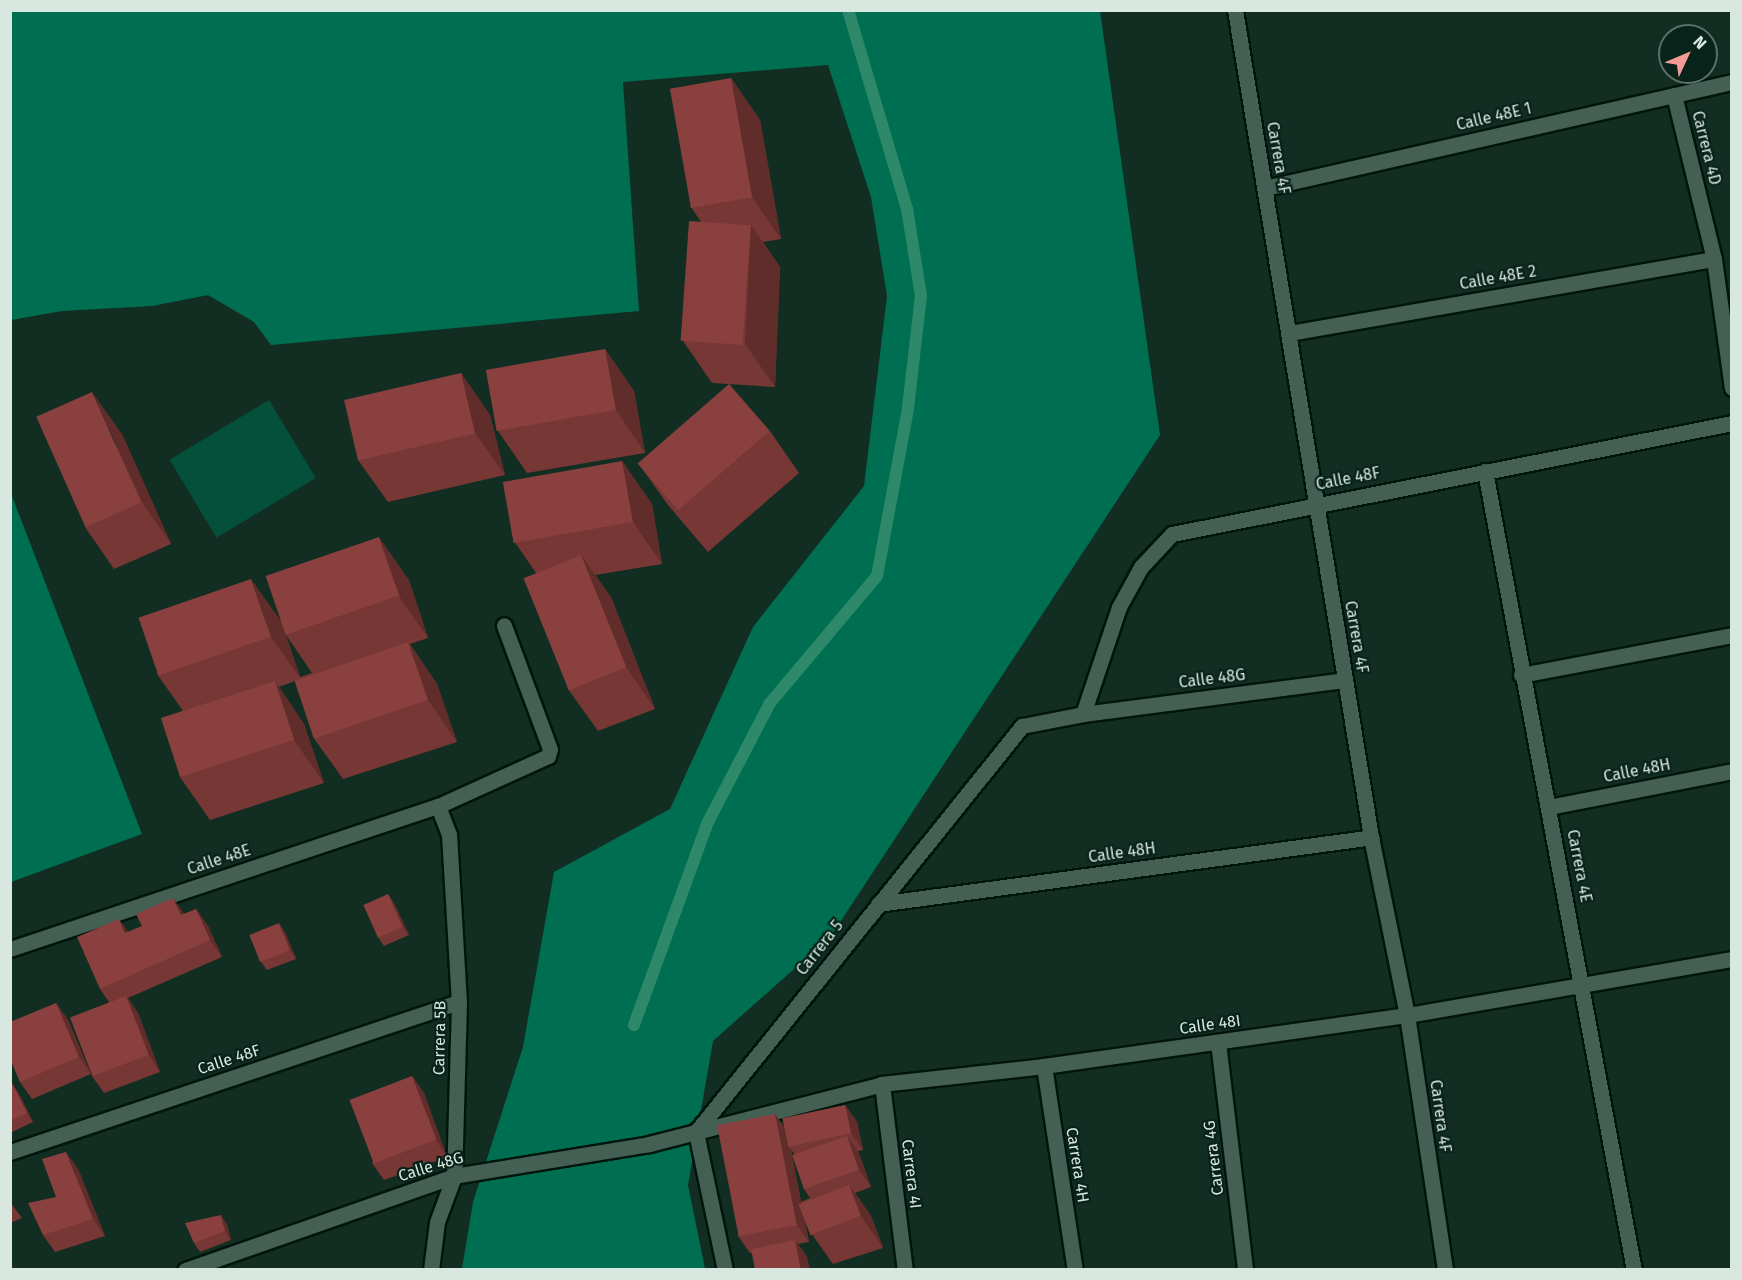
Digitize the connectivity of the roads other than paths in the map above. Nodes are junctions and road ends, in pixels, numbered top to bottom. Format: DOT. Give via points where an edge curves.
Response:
graph roads {
  1 [pos="1234,10"];
  2 [pos="1731,82"];
  3 [pos="1674,95"];
  4 [pos="1265,188"];
  5 [pos="1714,259"];
  6 [pos="1289,333"];
  7 [pos="1731,388"];
  8 [pos="1731,423"];
  9 [pos="1485,471"];
  10 [pos="1315,504"];
  11 [pos="504,626"];
  12 [pos="1731,635"];
  13 [pos="1521,675"];
  14 [pos="1344,680"];
  15 [pos="1083,714"];
  16 [pos="1731,771"];
  17 [pos="438,806"];
  18 [pos="1549,807"];
  19 [pos="1371,837"];
  20 [pos="878,904"];
  21 [pos="10,949"];
  22 [pos="1731,958"];
  23 [pos="1584,985"];
  24 [pos="459,1002"];
  25 [pos="1407,1015"];
  26 [pos="1218,1042"];
  27 [pos="1044,1066"];
  28 [pos="882,1084"];
  29 [pos="696,1132"];
  30 [pos="10,1152"];
  31 [pos="454,1176"];
  32 [pos="185,1269"];
  33 [pos="431,1269"];
  34 [pos="725,1269"];
  35 [pos="905,1269"];
  36 [pos="1075,1269"];
  37 [pos="1245,1269"];
  38 [pos="1445,1269"];
  39 [pos="1634,1269"];
  1 -- 4 [label="street, Carrera 4F"];
  2 -- 3 [label="street, Calle 48E 1"];
  3 -- 4 [label="street, Calle 48E 1"];
  3 -- 5 [label="street, Carrera 4D"];
  4 -- 6 [label="street, Carrera 4F"];
  5 -- 6 [label="street, Calle 48E 2"];
  5 -- 7 [label="street, Carrera 4D"];
  6 -- 10 [label="street, Carrera 4F"];
  8 -- 9 [label="street, Calle 48F"];
  9 -- 10 [label="street, Calle 48F"];
  9 -- 13 [label="street, Carrera 4E"];
  10 -- 14 [label="street, Carrera 4F"];
  10 -- 15 [label="street, Calle 48F" via="1172,534 1141,567 1119,608"];
  11 -- 17 [label="street, Calle 48E" via="550,749 548,756"];
  12 -- 13 [label="street"];
  13 -- 18 [label="street, Carrera 4E"];
  14 -- 15 [label="street, Calle 48G"];
  14 -- 19 [label="street, Carrera 4F"];
  15 -- 20 [label="street, Carrera 5" via="1022,726"];
  16 -- 18 [label="street, Calle 48H"];
  17 -- 21 [label="street, Calle 48E"];
  17 -- 24 [label="street, Carrera 5B" via="449,834"];
  18 -- 23 [label="street, Carrera 4E"];
  19 -- 20 [label="street, Calle 48H"];
  19 -- 25 [label="street, Carrera 4F"];
  20 -- 29 [label="street, Carrera 5"];
  22 -- 23 [label="street, Calle 48I"];
  23 -- 25 [label="street, Calle 48I"];
  23 -- 39 [label="street, Carrera 4E"];
  24 -- 30 [label="street, Calle 48F"];
  24 -- 31 [label="street, Carrera 5B"];
  25 -- 26 [label="street, Calle 48I"];
  25 -- 38 [label="street, Carrera 4F"];
  26 -- 27 [label="street, Calle 48I"];
  26 -- 37 [label="street, Carrera 4G"];
  27 -- 28 [label="street, Calle 48I"];
  27 -- 36 [label="street, Carrera 4H"];
  28 -- 29 [label="street, Calle 48I"];
  28 -- 35 [label="street, Carrera 4I"];
  29 -- 31 [label="street, Calle 48G" via="649,1144"];
  29 -- 34 [label="street"];
  31 -- 32 [label="street, Calle 48G"];
  31 -- 33 [label="street, Carrera 5B" via="437,1222"];
}
